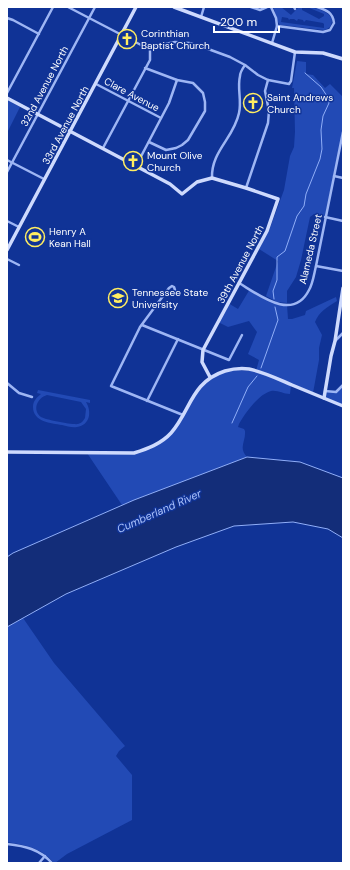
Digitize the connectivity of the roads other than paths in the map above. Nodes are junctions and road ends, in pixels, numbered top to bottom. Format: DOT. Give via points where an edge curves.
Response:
graph roads {
  1 [pos="53,7"];
  2 [pos="68,7"];
  3 [pos="94,7"];
  4 [pos="136,7"];
  5 [pos="174,7"];
  6 [pos="204,7"];
  7 [pos="251,7"];
  8 [pos="266,7"];
  9 [pos="271,7"];
  10 [pos="317,7"];
  11 [pos="201,17"];
  12 [pos="7,18"];
  13 [pos="89,18"];
  14 [pos="277,26"];
  15 [pos="39,34"];
  16 [pos="121,35"];
  17 [pos="272,44"];
  18 [pos="150,47"];
  19 [pos="295,52"];
  20 [pos="343,59"];
  21 [pos="245,65"];
  22 [pos="145,68"];
  23 [pos="177,80"];
  24 [pos="268,80"];
  25 [pos="96,84"];
  26 [pos="7,94"];
  27 [pos="7,98"];
  28 [pos="129,100"];
  29 [pos="38,114"];
  30 [pos="161,118"];
  31 [pos="70,132"];
  32 [pos="343,132"];
  33 [pos="149,142"];
  34 [pos="102,149"];
  35 [pos="7,160"];
  36 [pos="12,162"];
  37 [pos="136,166"];
  38 [pos="7,172"];
  39 [pos="334,176"];
  40 [pos="212,178"];
  41 [pos="343,178"];
  42 [pos="44,180"];
  43 [pos="246,188"];
  44 [pos="326,217"];
  45 [pos="7,221"];
  46 [pos="343,221"];
  47 [pos="19,227"];
  48 [pos="7,250"];
  49 [pos="7,258"];
  50 [pos="19,265"];
  51 [pos="316,266"];
  52 [pos="343,271"];
  53 [pos="239,283"];
  54 [pos="343,288"];
  55 [pos="165,294"];
  56 [pos="142,325"];
  57 [pos="343,333"];
  58 [pos="242,336"];
  59 [pos="178,339"];
  60 [pos="335,341"];
  61 [pos="203,350"];
  62 [pos="210,377"];
  63 [pos="7,383"];
  64 [pos="343,385"];
  65 [pos="325,391"];
  66 [pos="32,398"];
  67 [pos="324,398"];
  68 [pos="147,401"];
  69 [pos="343,406"];
  70 [pos="182,415"];
  71 [pos="7,452"];
  72 [pos="7,844"];
  73 [pos="45,856"];
  74 [pos="39,863"];
  75 [pos="52,863"];
  1 -- 15 [label="street"];
  2 -- 13 [label="street"];
  3 -- 13 [label="street, 32nd Avenue North"];
  4 -- 16 [label="street, 33rd Avenue North"];
  5 -- 11 [label="street"];
  6 -- 11 [label="street"];
  7 -- 8 [label="street" via="260,10"];
  9 -- 14 [label="street"];
  10 -- 14 [label="street" via="333,17 334,23 324,32"];
  11 -- 17 [label="street"];
  12 -- 15 [label="street"];
  13 -- 16 [label="street"];
  13 -- 29 [label="street, 32nd Avenue North"];
  14 -- 17 [label="street"];
  15 -- 26 [label="street"];
  16 -- 18 [label="street"];
  16 -- 25 [label="street, 33rd Avenue North"];
  17 -- 19 [label="street"];
  18 -- 21 [label="street" via="175,42 189,43"];
  18 -- 22 [label="street" via="150,60"];
  19 -- 20 [label="street" via="323,53"];
  19 -- 24 [label="street" via="289,84"];
  21 -- 24 [label="street"];
  21 -- 40 [label="street" via="240,75 239,114 215,158"];
  22 -- 23 [label="street"];
  22 -- 28 [label="street"];
  23 -- 30 [label="street"];
  23 -- 33 [label="street" via="193,83 198,87 203,93 205,111 188,140 176,148 166,150"];
  24 -- 43 [label="street" via="265,91 269,111 268,123"];
  25 -- 28 [label="street, Clare Avenue"];
  25 -- 31 [label="street, 33rd Avenue North"];
  27 -- 29 [label="street"];
  28 -- 30 [label="street, Clare Avenue"];
  28 -- 34 [label="street"];
  29 -- 31 [label="street"];
  29 -- 36 [label="street, 32nd Avenue North"];
  30 -- 33 [label="street"];
  31 -- 34 [label="street"];
  31 -- 42 [label="street, 33rd Avenue North"];
  32 -- 39 [label="street, Alameda Street"];
  33 -- 37 [label="street"];
  34 -- 37 [label="street"];
  35 -- 36 [label="street"];
  36 -- 38 [label="street, 32nd Avenue North"];
  36 -- 42 [label="street"];
  37 -- 40 [label="street" via="170,184 182,194 197,182"];
  39 -- 41 [label="street"];
  39 -- 44 [label="street, Alameda Street"];
  40 -- 43 [label="street"];
  42 -- 47 [label="street, 33rd Avenue North"];
  43 -- 53 [label="street, 39th Avenue North" via="278,199 267,231"];
  44 -- 46 [label="street"];
  44 -- 51 [label="street, Alameda Street"];
  45 -- 47 [label="street"];
  47 -- 48 [label="street, 33rd Avenue North"];
  49 -- 50 [label="street"];
  51 -- 52 [label="street"];
  51 -- 53 [label="street, Alameda Street" via="307,293 301,300 292,304 272,302"];
  53 -- 61 [label="street, 39th Avenue North"];
  54 -- 60 [label="street"];
  55 -- 56 [label="street"];
  56 -- 59 [label="street"];
  56 -- 68 [label="street" via="111,386"];
  57 -- 60 [label="street"];
  58 -- 61 [label="street" via="229,360"];
  59 -- 61 [label="street"];
  59 -- 68 [label="street"];
  60 -- 65 [label="street"];
  61 -- 62 [label="street" via="202,362"];
  62 -- 67 [label="street" via="232,370 248,369"];
  62 -- 70 [label="street" via="196,391"];
  63 -- 66 [label="street"];
  64 -- 65 [label="street" via="336,392"];
  65 -- 67 [label="street"];
  67 -- 69 [label="street"];
  68 -- 70 [label="street"];
  70 -- 71 [label="street" via="170,434 158,444 134,453"];
  72 -- 73 [label="street" via="28,847"];
  73 -- 74 [label="street"];
  73 -- 75 [label="street"];
}
